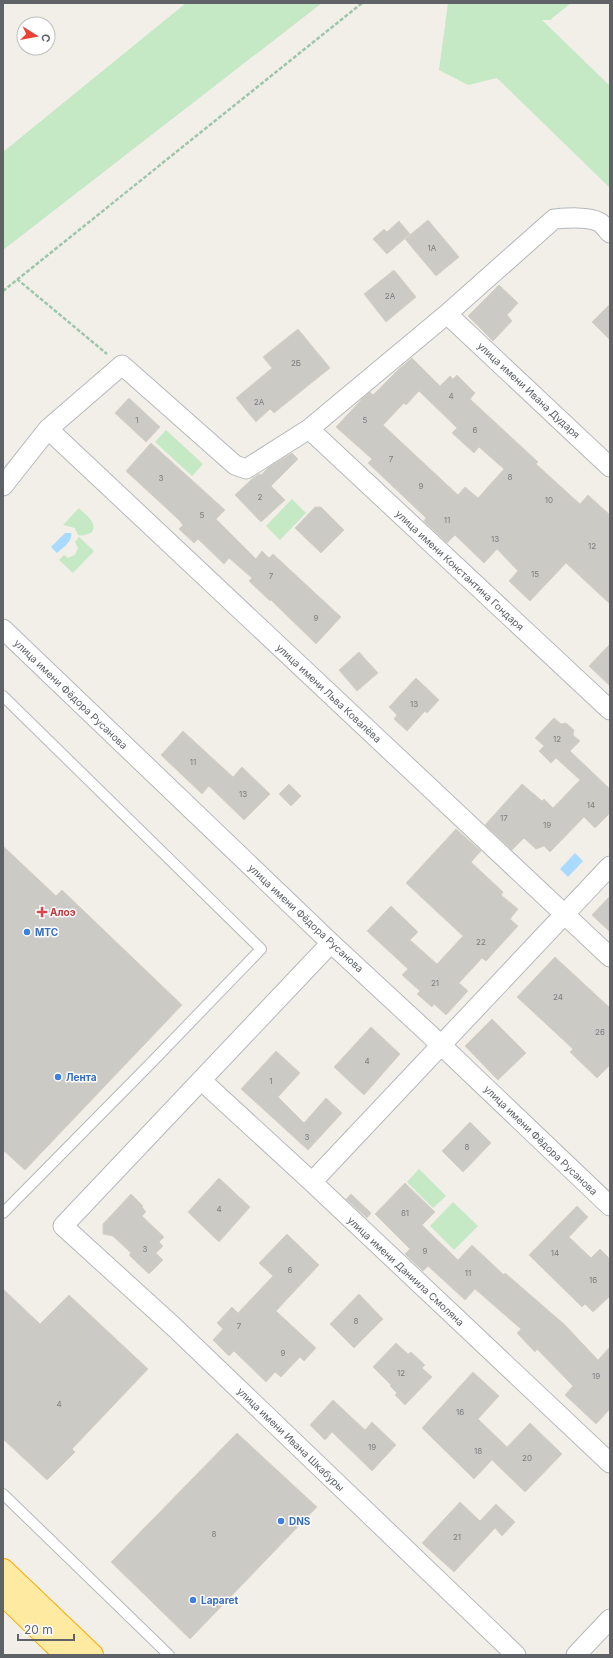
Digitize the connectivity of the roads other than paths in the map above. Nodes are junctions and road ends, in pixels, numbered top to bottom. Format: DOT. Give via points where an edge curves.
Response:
graph roads {
  1 [pos="604,227"];
  2 [pos="447,314"];
  3 [pos="48,429"];
  4 [pos="309,429"];
  5 [pos="610,467"];
  6 [pos="3,485"];
  7 [pos="3,629"];
  8 [pos="3,696"];
  9 [pos="610,710"];
  10 [pos="610,866"];
  11 [pos="564,914"];
  12 [pos="331,943"];
  13 [pos="610,957"];
  14 [pos="440,1044"];
  15 [pos="201,1080"];
  16 [pos="312,1182"];
  17 [pos="610,1206"];
  18 [pos="4,1210"];
  19 [pos="610,1463"];
  20 [pos="3,1494"];
  21 [pos="3,1570"];
  22 [pos="3,1594"];
  23 [pos="610,1619"];
  24 [pos="66,1655"];
  25 [pos="92,1655"];
  26 [pos="169,1655"];
  27 [pos="516,1655"];
  28 [pos="576,1655"];
  1 -- 2 [label="street" via="568,218 554,219"];
  2 -- 4 [label="street"];
  2 -- 5 [label="street, улица имени Ивана Дударя"];
  3 -- 4 [label="street" via="122,365 235,465 246,469"];
  3 -- 6 [label="street"];
  3 -- 11 [label="street, улица имени Льва Ковалёва"];
  4 -- 9 [label="street, улица имени Константина Гондаря"];
  7 -- 12 [label="street, улица имени Фёдора Русанова"];
  8 -- 18 [label="lane" via="261,949 154,1061"];
  10 -- 11 [label="street"];
  11 -- 13 [label="street, улица имени Льва Ковалёва"];
  11 -- 14 [label="street"];
  12 -- 14 [label="street, улица имени Фёдора Русанова"];
  12 -- 15 [label="street"];
  14 -- 16 [label="street"];
  14 -- 17 [label="street, улица имени Фёдора Русанова"];
  15 -- 16 [label="street, улица имени Даниила Смоляна"];
  15 -- 27 [label="street, улица имени Ивана Шкабуры" via="63,1226 174,1327"];
  16 -- 19 [label="street, улица имени Даниила Смоляна"];
  20 -- 26 [label="lane"];
  21 -- 25 [label="highway"];
  22 -- 24 [label="highway"];
  23 -- 28 [label="street"];
}
